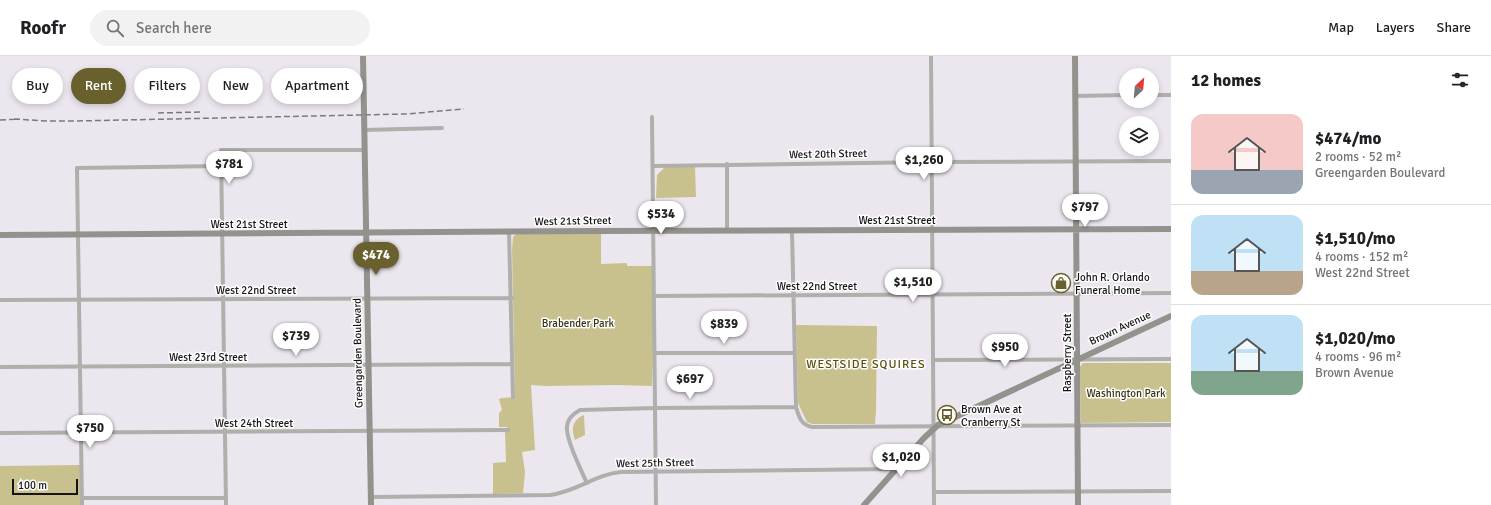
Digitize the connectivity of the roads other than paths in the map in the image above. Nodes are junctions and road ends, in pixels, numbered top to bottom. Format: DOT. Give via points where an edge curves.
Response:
graph roads {
  1 [pos="363,56"];
  2 [pos="931,56"];
  3 [pos="1075,56"];
  4 [pos="1159,95"];
  5 [pos="1171,95"];
  6 [pos="1075,96"];
  7 [pos="1119,96"];
  8 [pos="652,117"];
  9 [pos="442,128"];
  10 [pos="364,130"];
  11 [pos="364,150"];
  12 [pos="1171,161"];
  13 [pos="931,162"];
  14 [pos="1076,162"];
  15 [pos="727,164"];
  16 [pos="221,166"];
  17 [pos="653,166"];
  18 [pos="1076,229"];
  19 [pos="1171,229"];
  20 [pos="932,230"];
  21 [pos="653,231"];
  22 [pos="728,231"];
  23 [pos="792,231"];
  24 [pos="509,232"];
  25 [pos="366,233"];
  26 [pos="222,234"];
  27 [pos="78,235"];
  28 [pos="0,236"];
  29 [pos="1171,293"];
  30 [pos="1077,294"];
  31 [pos="932,295"];
  32 [pos="655,296"];
  33 [pos="793,296"];
  34 [pos="512,298"];
  35 [pos="223,299"];
  36 [pos="367,299"];
  37 [pos="0,300"];
  38 [pos="79,300"];
  39 [pos="1171,316"];
  40 [pos="655,353"];
  41 [pos="794,353"];
  42 [pos="1171,359"];
  43 [pos="933,360"];
  44 [pos="1077,360"];
  45 [pos="512,364"];
  46 [pos="224,365"];
  47 [pos="368,365"];
  48 [pos="80,366"];
  49 [pos="0,367"];
  50 [pos="512,397"];
  51 [pos="796,407"];
  52 [pos="655,408"];
  53 [pos="1171,425"];
  54 [pos="1078,426"];
  55 [pos="934,428"];
  56 [pos="508,430"];
  57 [pos="370,431"];
  58 [pos="82,432"];
  59 [pos="225,432"];
  60 [pos="0,433"];
  61 [pos="896,469"];
  62 [pos="656,471"];
  63 [pos="586,483"];
  64 [pos="1171,491"];
  65 [pos="934,492"];
  66 [pos="1078,492"];
  67 [pos="371,496"];
  68 [pos="82,498"];
  69 [pos="226,498"];
  70 [pos="82,505"];
  71 [pos="226,505"];
  72 [pos="371,505"];
  73 [pos="656,505"];
  74 [pos="864,505"];
  75 [pos="934,505"];
  76 [pos="1078,505"];
  1 -- 10 [label="street, Greengarden Boulevard"];
  2 -- 13 [label="street"];
  3 -- 6 [label="street, Raspberry Street"];
  4 -- 5 [label="street"];
  6 -- 7 [label="street"];
  6 -- 14 [label="street, Raspberry Street"];
  8 -- 17 [label="street"];
  9 -- 10 [label="street"];
  10 -- 11 [label="street, Greengarden Boulevard"];
  11 -- 16 [label="street" via="221,150"];
  11 -- 25 [label="street, Greengarden Boulevard"];
  12 -- 14 [label="street, West 20th Street"];
  13 -- 14 [label="street, West 20th Street"];
  13 -- 15 [label="street, West 20th Street"];
  13 -- 20 [label="street"];
  14 -- 18 [label="street, Raspberry Street"];
  15 -- 17 [label="street, West 20th Street"];
  15 -- 22 [label="street"];
  16 -- 26 [label="street"];
  16 -- 27 [label="street" via="77,168"];
  17 -- 21 [label="street"];
  18 -- 19 [label="street, West 21st Street"];
  18 -- 20 [label="street, West 21st Street"];
  18 -- 30 [label="street, Raspberry Street"];
  20 -- 23 [label="street, West 21st Street"];
  20 -- 31 [label="street"];
  21 -- 22 [label="street, West 21st Street"];
  21 -- 24 [label="street, West 21st Street"];
  21 -- 32 [label="street"];
  22 -- 23 [label="street, West 21st Street"];
  23 -- 33 [label="street"];
  24 -- 25 [label="street, West 21st Street"];
  24 -- 34 [label="street"];
  25 -- 26 [label="street, West 21st Street"];
  25 -- 36 [label="street, Greengarden Boulevard"];
  26 -- 27 [label="street, West 21st Street"];
  26 -- 35 [label="street"];
  27 -- 28 [label="street, West 21st Street"];
  27 -- 38 [label="street"];
  29 -- 30 [label="street, West 22nd Street"];
  30 -- 31 [label="street, West 22nd Street"];
  30 -- 44 [label="street, Raspberry Street"];
  31 -- 33 [label="street, West 22nd Street"];
  31 -- 43 [label="street"];
  32 -- 33 [label="street, West 22nd Street"];
  32 -- 40 [label="street"];
  33 -- 41 [label="street"];
  34 -- 36 [label="street, West 22nd Street"];
  34 -- 45 [label="street"];
  35 -- 36 [label="street, West 22nd Street"];
  35 -- 38 [label="street, West 22nd Street"];
  35 -- 46 [label="street"];
  36 -- 47 [label="street, Greengarden Boulevard"];
  37 -- 38 [label="street, West 22nd Street"];
  38 -- 48 [label="street"];
  39 -- 44 [label="street, Brown Avenue"];
  40 -- 41 [label="street"];
  40 -- 52 [label="street"];
  41 -- 51 [label="street"];
  42 -- 44 [label="street"];
  43 -- 44 [label="street"];
  43 -- 55 [label="street"];
  44 -- 54 [label="street, Raspberry Street"];
  44 -- 55 [label="street, Brown Avenue"];
  45 -- 47 [label="street, West 23rd Street"];
  45 -- 50 [label="street"];
  46 -- 47 [label="street, West 23rd Street"];
  46 -- 48 [label="street, West 23rd Street"];
  46 -- 59 [label="street"];
  47 -- 57 [label="street, Greengarden Boulevard"];
  48 -- 49 [label="street, West 23rd Street"];
  48 -- 58 [label="street"];
  51 -- 52 [label="street"];
  51 -- 55 [label="street" via="801,420 812,427"];
  52 -- 62 [label="street"];
  52 -- 63 [label="street" via="584,410 571,416 567,432"];
  53 -- 54 [label="street"];
  54 -- 55 [label="street"];
  54 -- 66 [label="street, Raspberry Street"];
  55 -- 61 [label="street, Brown Avenue"];
  55 -- 65 [label="street"];
  56 -- 57 [label="street, West 24th Street"];
  57 -- 59 [label="street, West 24th Street"];
  57 -- 67 [label="street, Greengarden Boulevard"];
  58 -- 59 [label="street, West 24th Street"];
  58 -- 60 [label="street, West 24th Street"];
  58 -- 68 [label="street"];
  59 -- 69 [label="street"];
  61 -- 62 [label="street, West 25th Street"];
  61 -- 74 [label="street, Brown Avenue"];
  62 -- 63 [label="street, West 25th Street" via="615,472"];
  62 -- 73 [label="street"];
  63 -- 67 [label="street, West 25th Street" via="550,495"];
  64 -- 66 [label="street"];
  65 -- 66 [label="street"];
  65 -- 75 [label="street"];
  66 -- 76 [label="street, Raspberry Street"];
  67 -- 72 [label="street, Greengarden Boulevard"];
  68 -- 69 [label="street"];
  68 -- 70 [label="street"];
  69 -- 71 [label="street"];
}
